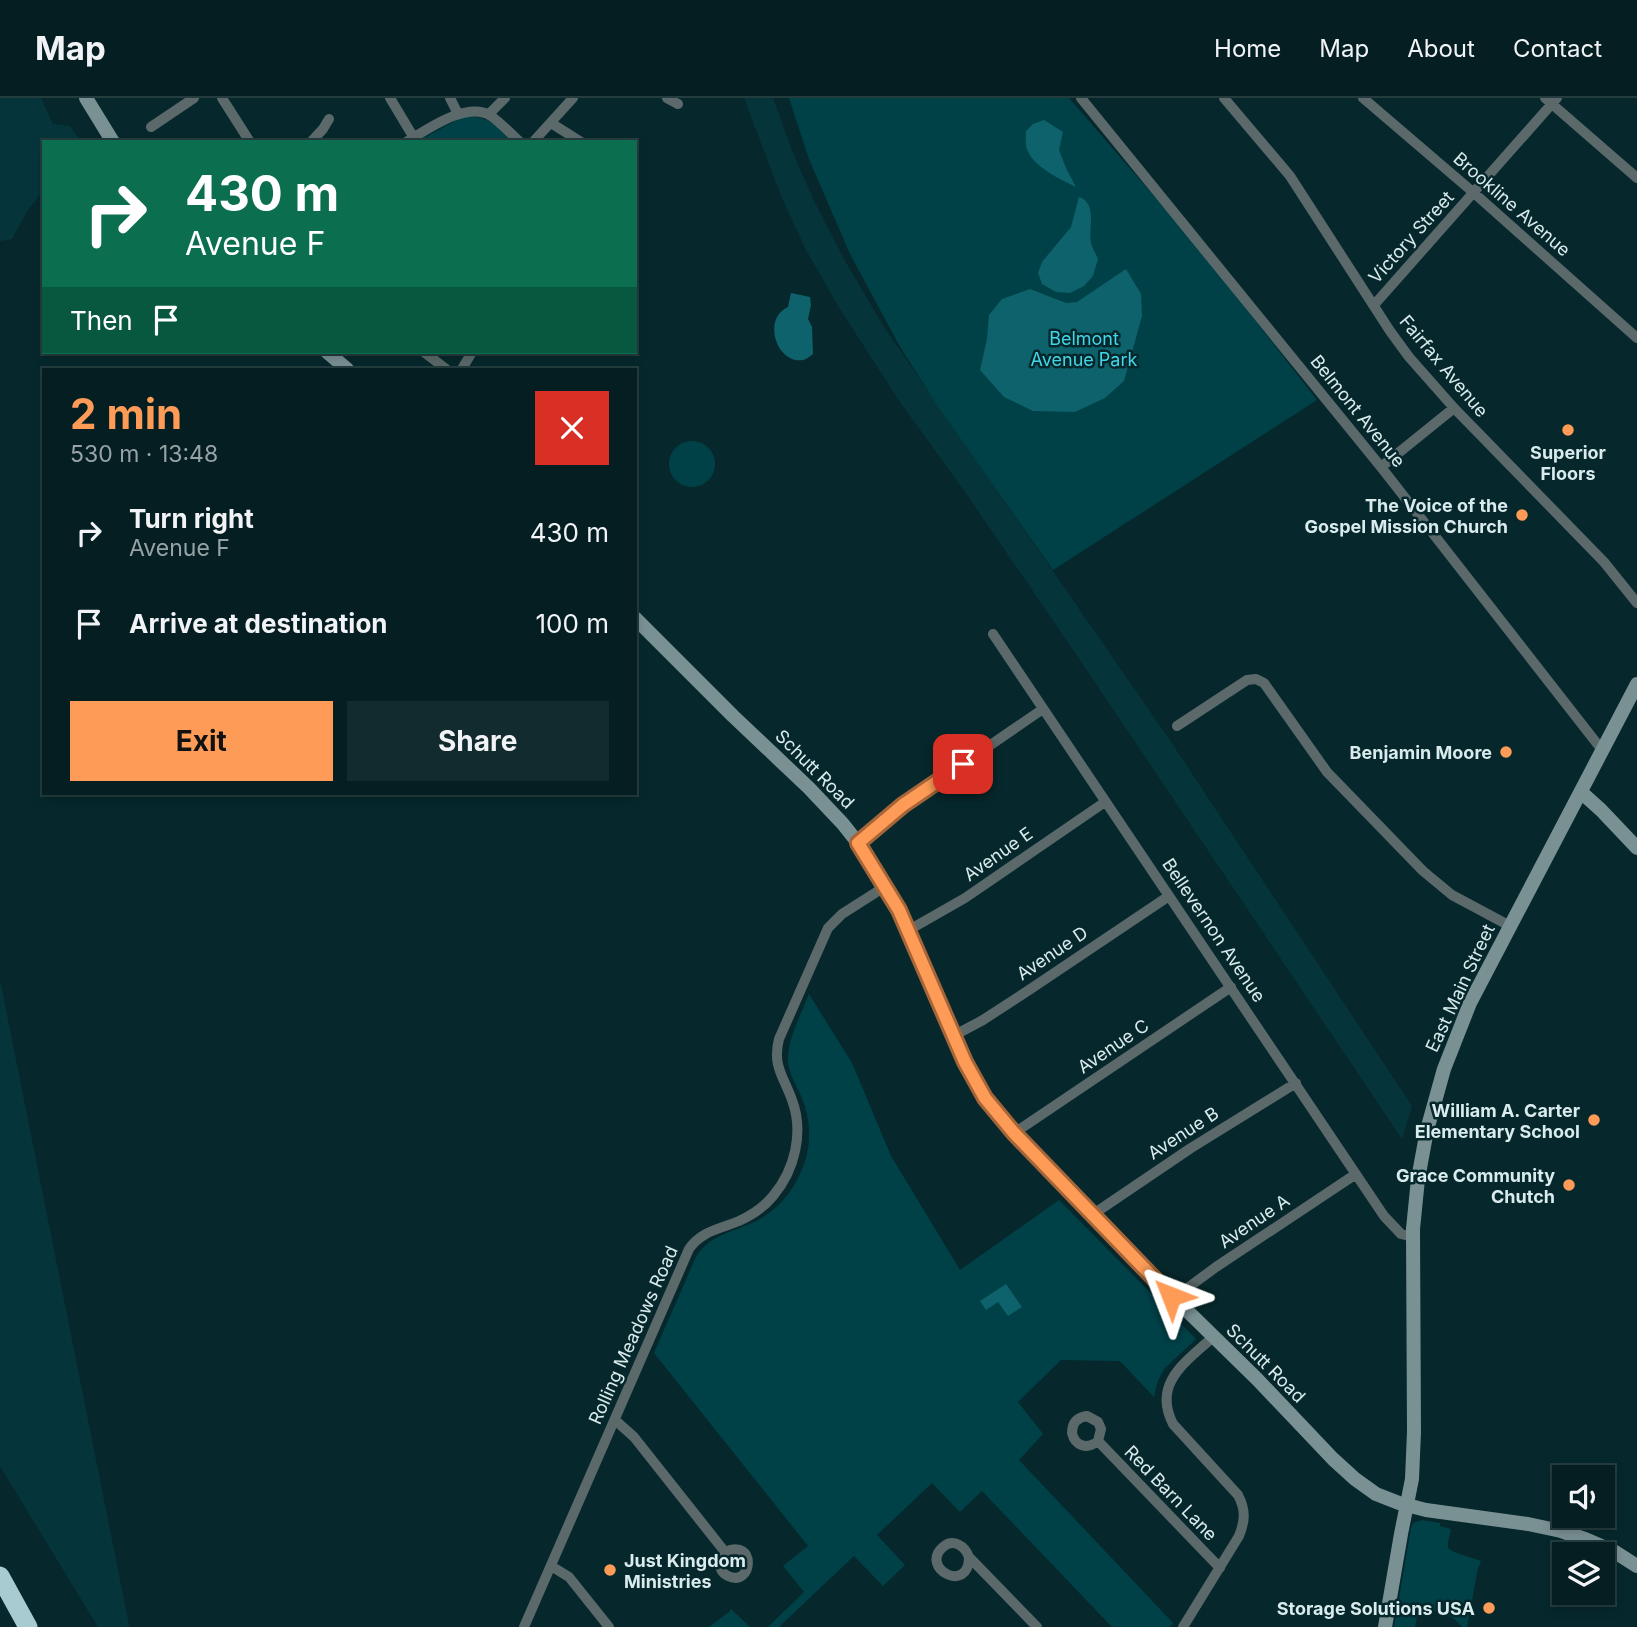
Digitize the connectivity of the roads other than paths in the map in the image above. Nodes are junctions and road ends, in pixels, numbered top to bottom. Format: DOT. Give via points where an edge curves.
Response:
graph roads {
  1 [pos="86,98"];
  2 [pos="194,98"];
  3 [pos="222,98"];
  4 [pos="390,98"];
  5 [pos="450,98"];
  6 [pos="505,98"];
  7 [pos="573,98"];
  8 [pos="667,98"];
  9 [pos="1081,98"];
  10 [pos="1224,98"];
  11 [pos="1363,98"];
  12 [pos="1551,100"];
  13 [pos="678,104"];
  14 [pos="458,114"];
  15 [pos="489,114"];
  16 [pos="328,119"];
  17 [pos="551,123"];
  18 [pos="151,127"];
  19 [pos="112,140"];
  20 [pos="249,140"];
  21 [pos="314,140"];
  22 [pos="410,140"];
  23 [pos="518,140"];
  24 [pos="535,140"];
  25 [pos="578,140"];
  26 [pos="1637,178"];
  27 [pos="1474,193"];
  28 [pos="1374,305"];
  29 [pos="1637,338"];
  30 [pos="329,354"];
  31 [pos="427,354"];
  32 [pos="346,368"];
  33 [pos="445,368"];
  34 [pos="1454,408"];
  35 [pos="1381,467"];
  36 [pos="1637,603"];
  37 [pos="637,620"];
  38 [pos="993,634"];
  39 [pos="1637,684"];
  40 [pos="1043,709"];
  41 [pos="1177,726"];
  42 [pos="1602,750"];
  43 [pos="1581,792"];
  44 [pos="1105,802"];
  45 [pos="858,843"];
  46 [pos="1637,848"];
  47 [pos="886,886"];
  48 [pos="1169,896"];
  49 [pos="1510,926"];
  50 [pos="909,930"];
  51 [pos="1231,987"];
  52 [pos="953,1036"];
  53 [pos="1296,1083"];
  54 [pos="1014,1133"];
  55 [pos="1356,1174"];
  56 [pos="1092,1215"];
  57 [pos="1413,1237"];
  58 [pos="1174,1298"];
  59 [pos="1213,1338"];
  60 [pos="615,1420"];
  61 [pos="1097,1441"];
  62 [pos="1407,1505"];
  63 [pos="724,1552"];
  64 [pos="970,1557"];
  65 [pos="551,1566"];
  66 [pos="1637,1566"];
  67 [pos="1220,1568"];
  68 [pos="0,1576"];
  69 [pos="28,1627"];
  70 [pos="524,1627"];
  71 [pos="609,1627"];
  72 [pos="1037,1627"];
  73 [pos="1183,1627"];
  74 [pos="1385,1627"];
  1 -- 19 [label="street"];
  2 -- 18 [label="street"];
  3 -- 20 [label="street"];
  4 -- 22 [label="street"];
  5 -- 14 [label="street"];
  6 -- 15 [label="street"];
  7 -- 17 [label="street"];
  8 -- 13 [label="street"];
  9 -- 35 [label="street, Belmont Avenue"];
  10 -- 28 [label="street, Fairfax Avenue" via="1290,176"];
  11 -- 27 [label="street, Brookline Avenue"];
  12 -- 26 [label="street"];
  12 -- 27 [label="street, Victory Street"];
  14 -- 15 [label="street"];
  14 -- 22 [label="street"];
  15 -- 23 [label="street"];
  16 -- 21 [label="street"];
  17 -- 24 [label="street"];
  17 -- 25 [label="street"];
  27 -- 28 [label="street, Victory Street"];
  27 -- 29 [label="street, Brookline Avenue"];
  28 -- 34 [label="street, Fairfax Avenue" via="1409,357"];
  30 -- 32 [label="street"];
  31 -- 33 [label="street"];
  34 -- 35 [label="street"];
  34 -- 36 [label="street, Fairfax Avenue" via="1604,562"];
  35 -- 42 [label="street, Belmont Avenue"];
  37 -- 45 [label="street, Schutt Road" via="809,788"];
  38 -- 40 [label="street, Bellevernon Avenue"];
  39 -- 42 [label="street, East Main Street"];
  40 -- 44 [label="street, Bellevernon Avenue"];
  40 -- 45 [label="street" via="903,805"];
  41 -- 49 [label="street" via="1247,680 1264,683 1327,772 1423,871 1452,895"];
  42 -- 43 [label="street, East Main Street"];
  43 -- 46 [label="street"];
  43 -- 49 [label="street, East Main Street"];
  44 -- 48 [label="street, Bellevernon Avenue"];
  44 -- 50 [label="street, Avenue E" via="965,898"];
  45 -- 47 [label="street, Schutt Road"];
  47 -- 50 [label="street, Schutt Road"];
  47 -- 60 [label="street, Rolling Meadows Road" via="828,928 779,1040 777,1064 798,1124 788,1174 762,1207 701,1236 689,1249"];
  48 -- 51 [label="street, Bellevernon Avenue"];
  48 -- 52 [label="street, Avenue D"];
  49 -- 57 [label="street, East Main Street" via="1470,1003 1444,1069 1422,1154"];
  50 -- 52 [label="street, Schutt Road"];
  51 -- 53 [label="street, Bellevernon Avenue"];
  51 -- 54 [label="street, Avenue C"];
  52 -- 54 [label="street, Schutt Road" via="977,1086"];
  53 -- 55 [label="street, Bellevernon Avenue"];
  53 -- 56 [label="street, Avenue B"];
  54 -- 56 [label="street, Schutt Road"];
  55 -- 57 [label="street, Bellevernon Avenue" via="1395,1229"];
  55 -- 58 [label="street, Avenue A"];
  56 -- 58 [label="street, Schutt Road"];
  57 -- 62 [label="street, East Main Street" via="1415,1432"];
  58 -- 59 [label="street, Schutt Road"];
  59 -- 62 [label="street, Schutt Road" via="1355,1479 1376,1494"];
  59 -- 67 [label="street" via="1176,1373 1166,1403 1173,1424 1242,1502 1240,1536"];
  60 -- 63 [label="street" via="634,1437"];
  60 -- 65 [label="street, Rolling Meadows Road"];
  61 -- 67 [label="street, Red Barn Lane"];
  62 -- 66 [label="street, Schutt Road" via="1561,1531 1615,1552"];
  62 -- 74 [label="street, East Main Street"];
  64 -- 72 [label="street"];
  65 -- 70 [label="street, Rolling Meadows Road"];
  65 -- 71 [label="street" via="569,1577"];
  67 -- 73 [label="street"];
  68 -- 69 [label="highway"];
}
